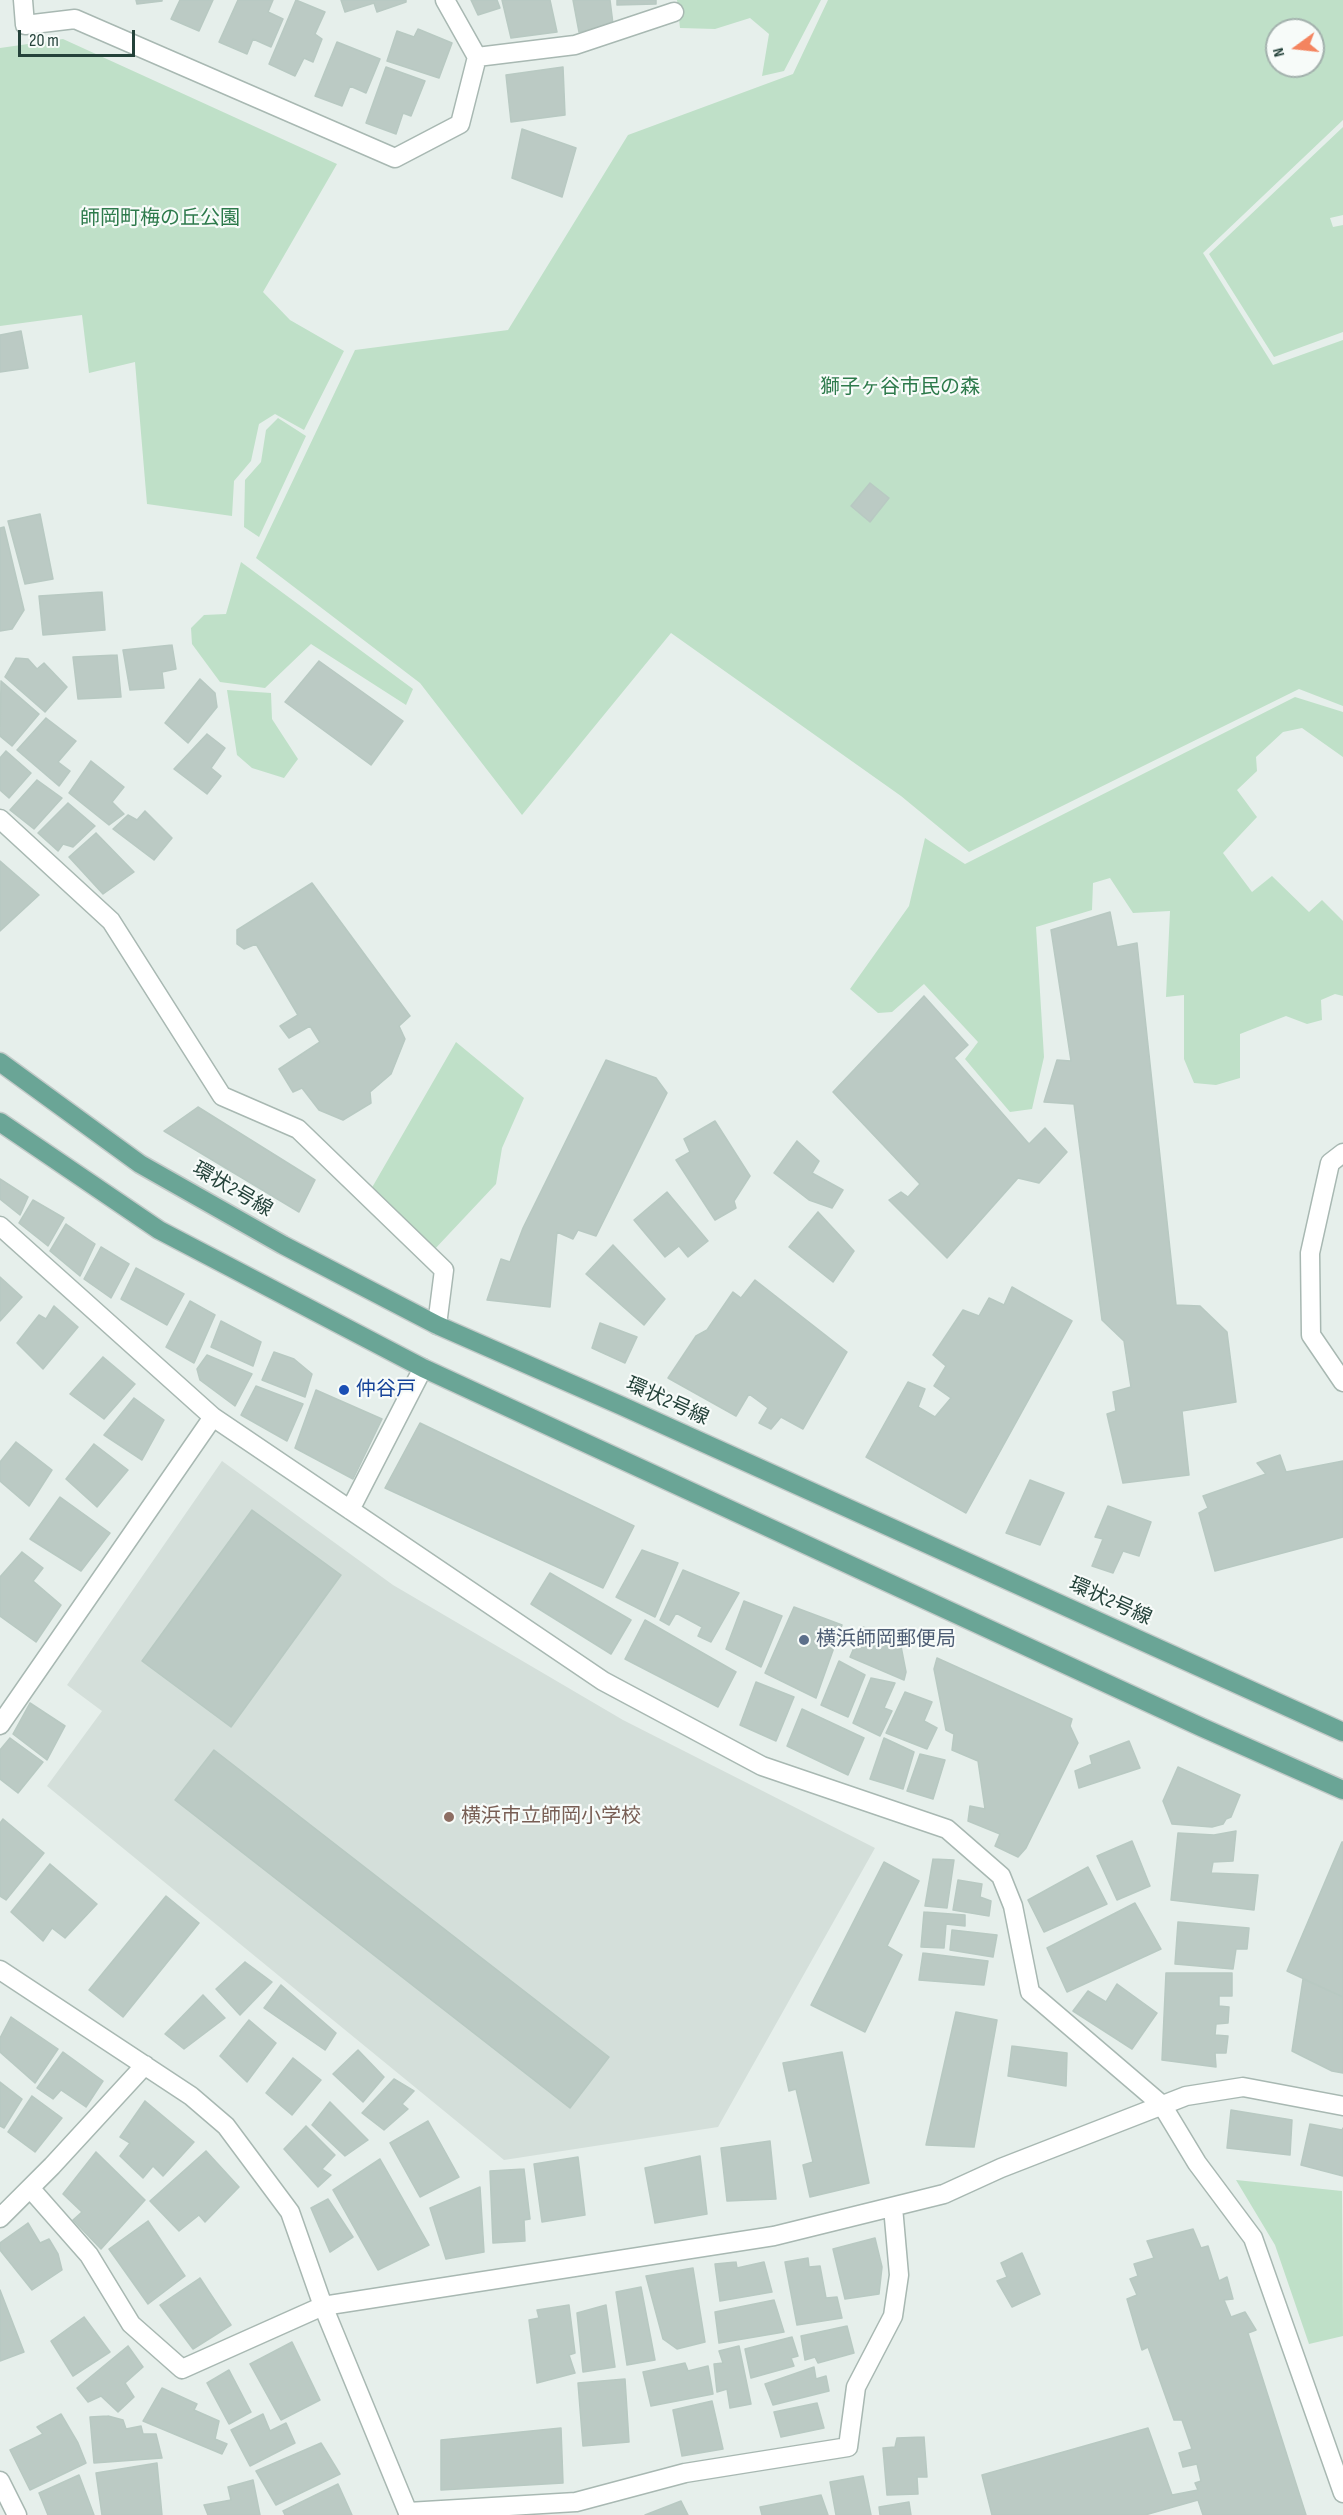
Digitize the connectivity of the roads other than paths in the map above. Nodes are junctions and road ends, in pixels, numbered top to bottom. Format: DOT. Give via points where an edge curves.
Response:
graph roads {
  1 [pos="23,0"];
  2 [pos="445,0"];
  3 [pos="674,12"];
  4 [pos="477,57"];
  5 [pos="0,819"];
  6 [pos="0,1062"];
  7 [pos="0,1122"];
  8 [pos="1343,1153"];
  9 [pos="0,1226"];
  10 [pos="437,1325"];
  11 [pos="423,1368"];
  12 [pos="1343,1382"];
  13 [pos="213,1417"];
  14 [pos="350,1510"];
  15 [pos="0,1725"];
  16 [pos="1343,1732"];
  17 [pos="1343,1790"];
  18 [pos="0,1970"];
  19 [pos="145,2065"];
  20 [pos="1162,2105"];
  21 [pos="1343,2106"];
  22 [pos="30,2188"];
  23 [pos="893,2207"];
  24 [pos="0,2218"];
  25 [pos="323,2306"];
  26 [pos="0,2481"];
  27 [pos="1343,2493"];
  28 [pos="409,2514"];
  29 [pos="17,2515"];
  1 -- 4 [label="street" via="25,25 75,18 395,158 460,124"];
  2 -- 4 [label="street"];
  3 -- 4 [label="street" via="576,45"];
  5 -- 10 [label="street" via="111,921 222,1096 298,1129 444,1270"];
  6 -- 10 [label="main road, 環状2号線" via="140,1164 283,1245"];
  7 -- 11 [label="main road" via="159,1230"];
  8 -- 12 [label="street" via="1330,1163 1310,1254 1311,1335"];
  9 -- 13 [label="street"];
  10 -- 16 [label="main road, 環状2号線"];
  11 -- 14 [label="street"];
  11 -- 17 [label="main road"];
  13 -- 14 [label="street"];
  13 -- 15 [label="street"];
  14 -- 20 [label="street" via="603,1681 762,1766 947,1829 1001,1876 1013,1906 1030,1992"];
  18 -- 19 [label="street"];
  19 -- 22 [label="street"];
  19 -- 25 [label="street" via="226,2126 290,2212"];
  20 -- 21 [label="street" via="1186,2096 1243,2087"];
  20 -- 23 [label="street" via="944,2194"];
  20 -- 27 [label="street" via="1197,2163 1253,2238"];
  22 -- 24 [label="street"];
  22 -- 25 [label="street" via="89,2255 131,2324 182,2369"];
  23 -- 25 [label="street" via="774,2236"];
  23 -- 28 [label="street" via="899,2275 893,2316 856,2387 848,2446 685,2473 576,2502"];
  25 -- 28 [label="street"];
  26 -- 29 [label="street"];
}
